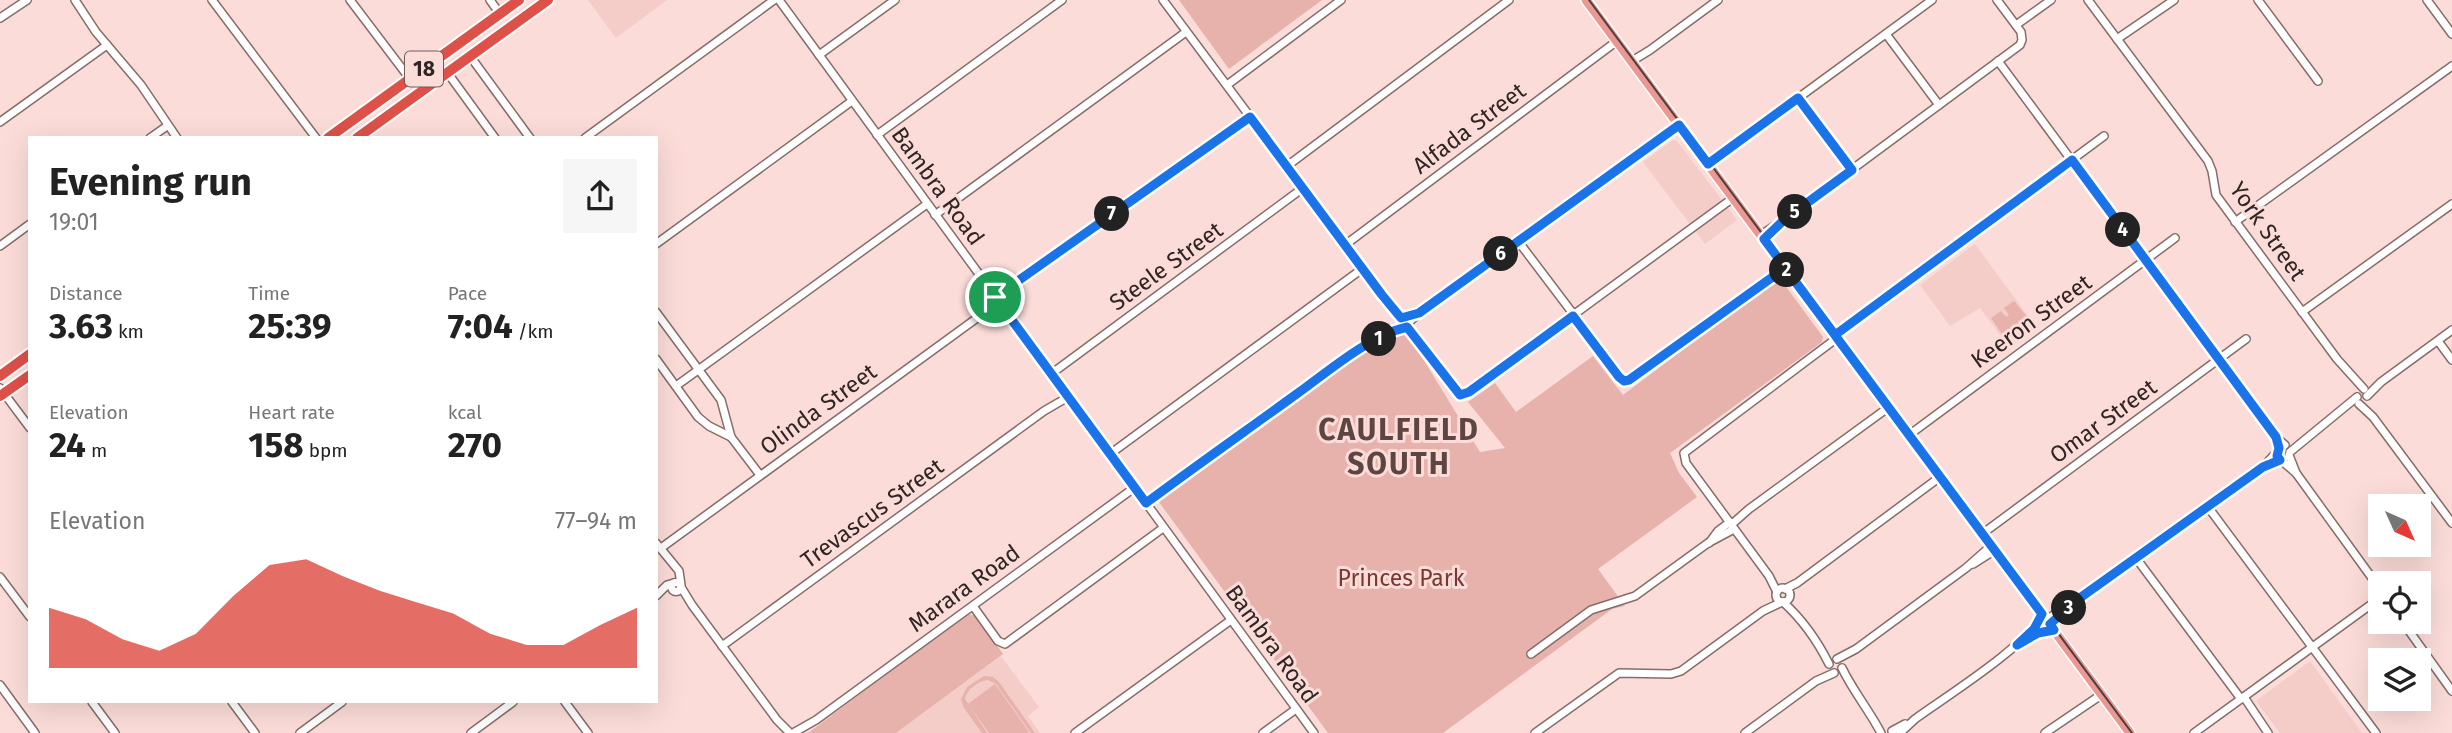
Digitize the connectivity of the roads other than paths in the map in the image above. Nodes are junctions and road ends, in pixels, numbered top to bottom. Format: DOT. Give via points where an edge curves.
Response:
graph roads {
  1 [pos="27,0"];
  2 [pos="75,0"];
  3 [pos="212,0"];
  4 [pos="350,0"];
  5 [pos="490,0"];
  6 [pos="519,0"];
  7 [pos="548,0"];
  8 [pos="776,0"];
  9 [pos="895,0"];
  10 [pos="1062,0"];
  11 [pos="1163,0"];
  12 [pos="1340,0"];
  13 [pos="1509,0"];
  14 [pos="1587,0"];
  15 [pos="1718,0"];
  16 [pos="1932,0"];
  17 [pos="1997,0"];
  18 [pos="2051,0"];
  19 [pos="2088,0"];
  20 [pos="2174,0"];
  21 [pos="2258,0"];
  22 [pos="2427,0"];
  23 [pos="500,14"];
  24 [pos="0,18"];
  25 [pos="2016,25"];
  26 [pos="1186,32"];
  27 [pos="1886,34"];
  28 [pos="2452,34"];
  29 [pos="1617,41"];
  30 [pos="2118,41"];
  31 [pos="107,45"];
  32 [pos="819,55"];
  33 [pos="470,56"];
  34 [pos="1998,61"];
  35 [pos="1633,63"];
  36 [pos="2452,66"];
  37 [pos="447,72"];
  38 [pos="410,79"];
  39 [pos="2318,81"];
  40 [pos="1227,85"];
  41 [pos="1798,98"];
  42 [pos="852,101"];
  43 [pos="1939,105"];
  44 [pos="1250,117"];
  45 [pos="0,122"];
  46 [pos="350,122"];
  47 [pos="167,125"];
  48 [pos="1679,125"];
  49 [pos="877,135"];
  50 [pos="153,136"];
  51 [pos="175,136"];
  52 [pos="314,136"];
  53 [pos="331,136"];
  54 [pos="359,136"];
  55 [pos="363,136"];
  56 [pos="494,136"];
  57 [pos="529,136"];
  58 [pos="588,136"];
  59 [pos="2104,136"];
  60 [pos="2072,160"];
  61 [pos="1708,164"];
  62 [pos="1287,166"];
  63 [pos="1852,170"];
  64 [pos="1303,188"];
  65 [pos="1734,198"];
  66 [pos="927,204"];
  67 [pos="2452,204"];
  68 [pos="935,215"];
  69 [pos="2235,222"];
  70 [pos="28,225"];
  71 [pos="1762,237"];
  72 [pos="2175,238"];
  73 [pos="1518,241"];
  74 [pos="658,243"];
  75 [pos="1345,245"];
  76 [pos="0,246"];
  77 [pos="2146,260"];
  78 [pos="1785,268"];
  79 [pos="1362,269"];
  80 [pos="997,299"];
  81 [pos="2302,312"];
  82 [pos="658,315"];
  83 [pos="1573,316"];
  84 [pos="1403,323"];
  85 [pos="2452,330"];
  86 [pos="1836,337"];
  87 [pos="2246,339"];
  88 [pos="2438,341"];
  89 [pos="28,355"];
  90 [pos="2219,359"];
  91 [pos="2452,360"];
  92 [pos="658,362"];
  93 [pos="699,370"];
  94 [pos="1051,374"];
  95 [pos="0,376"];
  96 [pos="28,376"];
  97 [pos="676,386"];
  98 [pos="1,393"];
  99 [pos="1066,395"];
  100 [pos="2362,396"];
  101 [pos="1888,406"];
  102 [pos="28,426"];
  103 [pos="1909,435"];
  104 [pos="731,436"];
  105 [pos="2283,452"];
  106 [pos="1110,454"];
  107 [pos="760,475"];
  108 [pos="1940,477"];
  109 [pos="1134,488"];
  110 [pos="1146,503"];
  111 [pos="2208,507"];
  112 [pos="2452,523"];
  113 [pos="1731,524"];
  114 [pos="1163,528"];
  115 [pos="1982,534"];
  116 [pos="658,545"];
  117 [pos="1993,548"];
  118 [pos="2136,558"];
  119 [pos="2368,572"];
  120 [pos="0,577"];
  121 [pos="677,587"];
  122 [pos="1783,595"];
  123 [pos="658,596"];
  124 [pos="973,606"];
  125 [pos="2368,607"];
  126 [pos="28,615"];
  127 [pos="1231,620"];
  128 [pos="2048,622"];
  129 [pos="2411,634"];
  130 [pos="2017,645"];
  131 [pos="722,646"];
  132 [pos="2312,648"];
  133 [pos="1531,654"];
  134 [pos="1835,666"];
  135 [pos="0,685"];
  136 [pos="2452,691"];
  137 [pos="2100,692"];
  138 [pos="2241,699"];
  139 [pos="93,703"];
  140 [pos="233,703"];
  141 [pos="341,703"];
  142 [pos="512,703"];
  143 [pos="566,703"];
  144 [pos="1296,709"];
  145 [pos="777,720"];
  146 [pos="816,720"];
  147 [pos="1890,732"];
  148 [pos="35,733"];
  149 [pos="115,733"];
  150 [pos="255,733"];
  151 [pos="300,733"];
  152 [pos="471,733"];
  153 [pos="588,733"];
  154 [pos="783,733"];
  155 [pos="792,733"];
  156 [pos="804,733"];
  157 [pos="1075,733"];
  158 [pos="1263,733"];
  159 [pos="1314,733"];
  160 [pos="1535,733"];
  161 [pos="1745,733"];
  162 [pos="2045,733"];
  163 [pos="2130,733"];
  164 [pos="2194,733"];
  165 [pos="2268,733"];
  166 [pos="2376,733"];
  1 -- 24 [label="street"];
  2 -- 31 [label="street"];
  3 -- 52 [label="street"];
  4 -- 38 [label="street"];
  5 -- 23 [label="street"];
  6 -- 23 [label="highway, 18"];
  7 -- 33 [label="highway, 18"];
  8 -- 32 [label="street, Bambra Road"];
  8 -- 58 [label="street"];
  9 -- 32 [label="street"];
  10 -- 49 [label="street"];
  11 -- 26 [label="street"];
  12 -- 40 [label="street"];
  13 -- 62 [label="street"];
  14 -- 29 [label="main road"];
  15 -- 35 [label="street"];
  16 -- 27 [label="street"];
  17 -- 25 [label="street"];
  18 -- 25 [label="street"];
  19 -- 30 [label="street, York Street"];
  20 -- 30 [label="street"];
  21 -- 39 [label="street"];
  22 -- 28 [label="street"];
  23 -- 38 [label="highway, 18"];
  25 -- 34 [label="street" via="2022,40"];
  26 -- 40 [label="street"];
  26 -- 68 [label="street"];
  27 -- 41 [label="street"];
  27 -- 43 [label="street"];
  29 -- 35 [label="main road"];
  29 -- 75 [label="street, Alfada Street"];
  30 -- 69 [label="street, York Street" via="2208,161 2214,192"];
  31 -- 45 [label="street"];
  31 -- 47 [label="street"];
  32 -- 42 [label="street, Bambra Road"];
  33 -- 37 [label="highway, 18"];
  33 -- 57 [label="street"];
  34 -- 43 [label="street"];
  34 -- 60 [label="street"];
  35 -- 48 [label="main road"];
  36 -- 69 [label="street"];
  37 -- 55 [label="highway, 18"];
  37 -- 56 [label="street"];
  38 -- 46 [label="highway, 18"];
  40 -- 44 [label="street"];
  41 -- 61 [label="street"];
  41 -- 63 [label="street"];
  42 -- 49 [label="street, Bambra Road"];
  42 -- 74 [label="street"];
  43 -- 63 [label="street"];
  44 -- 62 [label="street"];
  44 -- 80 [label="street, Olinda Street"];
  46 -- 53 [label="highway, 18"];
  46 -- 54 [label="street"];
  47 -- 50 [label="street"];
  47 -- 51 [label="street"];
  48 -- 61 [label="main road"];
  48 -- 73 [label="street"];
  49 -- 66 [label="street, Bambra Road"];
  59 -- 60 [label="street"];
  60 -- 77 [label="street"];
  60 -- 86 [label="street"];
  61 -- 65 [label="main road"];
  62 -- 64 [label="street"];
  63 -- 71 [label="street"];
  64 -- 75 [label="street"];
  64 -- 94 [label="street, Steele Street"];
  65 -- 71 [label="main road"];
  65 -- 83 [label="street"];
  66 -- 68 [label="street, Bambra Road"];
  66 -- 93 [label="street"];
  67 -- 81 [label="street"];
  68 -- 80 [label="street, Bambra Road"];
  69 -- 81 [label="street, York Street"];
  70 -- 76 [label="street"];
  71 -- 78 [label="main road"];
  72 -- 77 [label="street, Keeron Street"];
  73 -- 83 [label="street"];
  73 -- 84 [label="street"];
  75 -- 79 [label="street"];
  77 -- 90 [label="street"];
  77 -- 103 [label="street, Keeron Street"];
  78 -- 83 [label="street" via="1624,381"];
  78 -- 86 [label="main road"];
  79 -- 84 [label="street"];
  79 -- 106 [label="street"];
  80 -- 94 [label="street, Bambra Road"];
  80 -- 107 [label="street, Olinda Street"];
  81 -- 100 [label="street, York Street"];
  82 -- 93 [label="street"];
  83 -- 84 [label="street" via="1460,395"];
  84 -- 110 [label="street" via="1346,358"];
  85 -- 88 [label="street"];
  86 -- 101 [label="main road"];
  86 -- 113 [label="street" via="1683,455"];
  87 -- 90 [label="street, Omar Street"];
  88 -- 91 [label="street"];
  88 -- 100 [label="street"];
  89 -- 95 [label="highway"];
  90 -- 105 [label="street"];
  90 -- 115 [label="street, Omar Street"];
  92 -- 97 [label="street"];
  93 -- 97 [label="street"];
  93 -- 104 [label="street" via="724,405"];
  94 -- 99 [label="street, Bambra Road"];
  96 -- 98 [label="highway"];
  97 -- 104 [label="street" via="704,422"];
  98 -- 102 [label="street"];
  99 -- 106 [label="street, Bambra Road"];
  99 -- 131 [label="street, Trevascus Street"];
  100 -- 105 [label="street"];
  100 -- 112 [label="street"];
  101 -- 103 [label="main road"];
  101 -- 113 [label="street"];
  103 -- 108 [label="main road"];
  104 -- 107 [label="street"];
  105 -- 111 [label="street"];
  105 -- 119 [label="street"];
  106 -- 109 [label="street, Bambra Road"];
  107 -- 116 [label="street, Olinda Street"];
  108 -- 115 [label="main road"];
  108 -- 122 [label="street"];
  109 -- 110 [label="street, Bambra Road"];
  109 -- 124 [label="street, Marara Road"];
  110 -- 114 [label="street, Bambra Road"];
  111 -- 118 [label="street"];
  111 -- 132 [label="street"];
  113 -- 122 [label="street"];
  113 -- 133 [label="street" via="1635,596 1596,608"];
  114 -- 124 [label="street" via="1004,644"];
  114 -- 127 [label="street, Bambra Road"];
  115 -- 117 [label="main road"];
  116 -- 121 [label="street" via="674,566"];
  117 -- 128 [label="main road"];
  117 -- 134 [label="street"];
  118 -- 128 [label="street"];
  118 -- 138 [label="street"];
  120 -- 126 [label="street"];
  121 -- 123 [label="street"];
  121 -- 131 [label="street"];
  122 -- 134 [label="street"];
  122 -- 160 [label="street" via="1678,673 1616,674"];
  124 -- 146 [label="street, Marara Road"];
  125 -- 132 [label="street"];
  127 -- 144 [label="street, Bambra Road"];
  127 -- 157 [label="street"];
  128 -- 130 [label="street"];
  128 -- 130 [label="street"];
  128 -- 137 [label="main road"];
  129 -- 136 [label="street"];
  130 -- 147 [label="street"];
  131 -- 145 [label="street"];
  132 -- 138 [label="street"];
  132 -- 166 [label="street"];
  134 -- 147 [label="street" via="1872,716"];
  134 -- 161 [label="street"];
  135 -- 148 [label="street"];
  137 -- 162 [label="street"];
  137 -- 163 [label="main road"];
  138 -- 164 [label="street"];
  138 -- 165 [label="street"];
  139 -- 149 [label="street"];
  140 -- 150 [label="street"];
  141 -- 151 [label="street"];
  142 -- 152 [label="street"];
  143 -- 153 [label="street"];
  144 -- 158 [label="street"];
  144 -- 159 [label="street, Bambra Road"];
  145 -- 154 [label="street"];
  145 -- 155 [label="street"];
  146 -- 155 [label="street, Marara Road"];
  146 -- 156 [label="street, Marara Road"];
}
